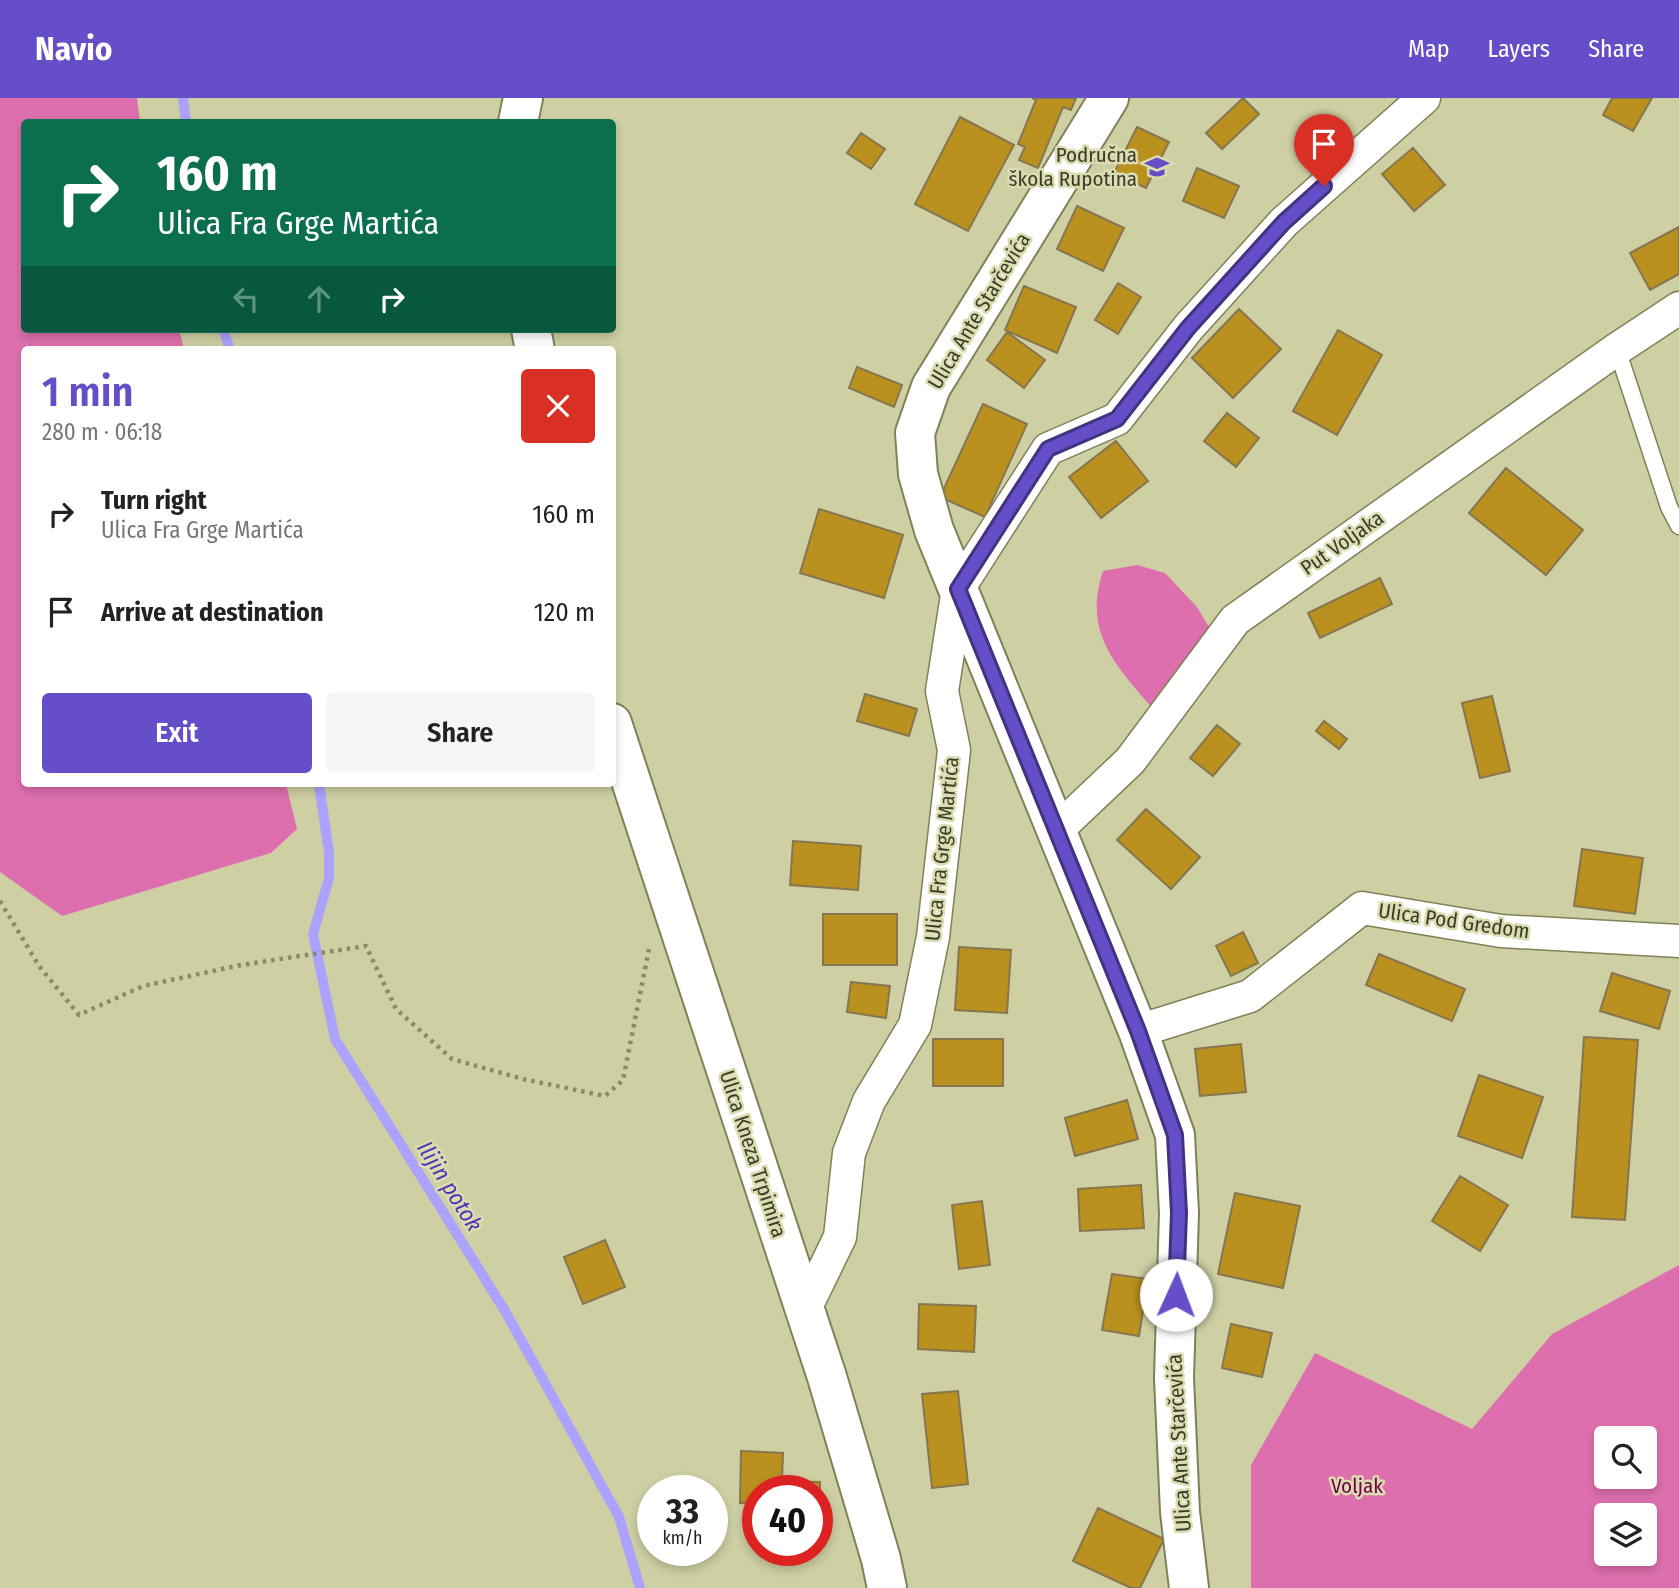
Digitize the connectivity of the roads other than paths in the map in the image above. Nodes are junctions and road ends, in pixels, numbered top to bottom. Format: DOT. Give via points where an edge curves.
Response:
graph roads {
  1 [pos="523,98"];
  2 [pos="1110,98"];
  3 [pos="1424,98"];
  4 [pos="519,119"];
  5 [pos="1679,308"];
  6 [pos="1617,349"];
  7 [pos="1679,526"];
  8 [pos="958,589"];
  9 [pos="616,735"];
  10 [pos="1055,832"];
  11 [pos="1679,941"];
  12 [pos="1138,1031"];
  13 [pos="805,1309"];
  14 [pos="887,1588"];
  15 [pos="1189,1588"];
  1 -- 4 [label="street"];
  2 -- 8 [label="street, Ulica Ante Starčevića" via="931,387 915,433 918,474"];
  3 -- 8 [label="street, Ulica Fra Grge Martića" via="1284,222 1188,328 1117,419 1048,449"];
  5 -- 6 [label="street, Put Voljaka"];
  6 -- 7 [label="lane"];
  6 -- 10 [label="street, Put Voljaka" via="1235,620 1130,761"];
  8 -- 10 [label="street, Ulica Ante Starčevića"];
  8 -- 13 [label="street, Ulica Fra Grge Martića" via="942,691 954,750 933,937 915,1025 869,1101 849,1153 840,1237"];
  9 -- 13 [label="street, Ulica Kneza Trpimira"];
  10 -- 12 [label="street, Ulica Ante Starčevića"];
  11 -- 12 [label="street, Ulica Pod Gredom" via="1501,931 1362,908 1250,996"];
  12 -- 15 [label="street, Ulica Ante Starčevića" via="1175,1135 1179,1213 1174,1378 1180,1512"];
  13 -- 14 [label="street, Ulica Kneza Trpimira"];
}
